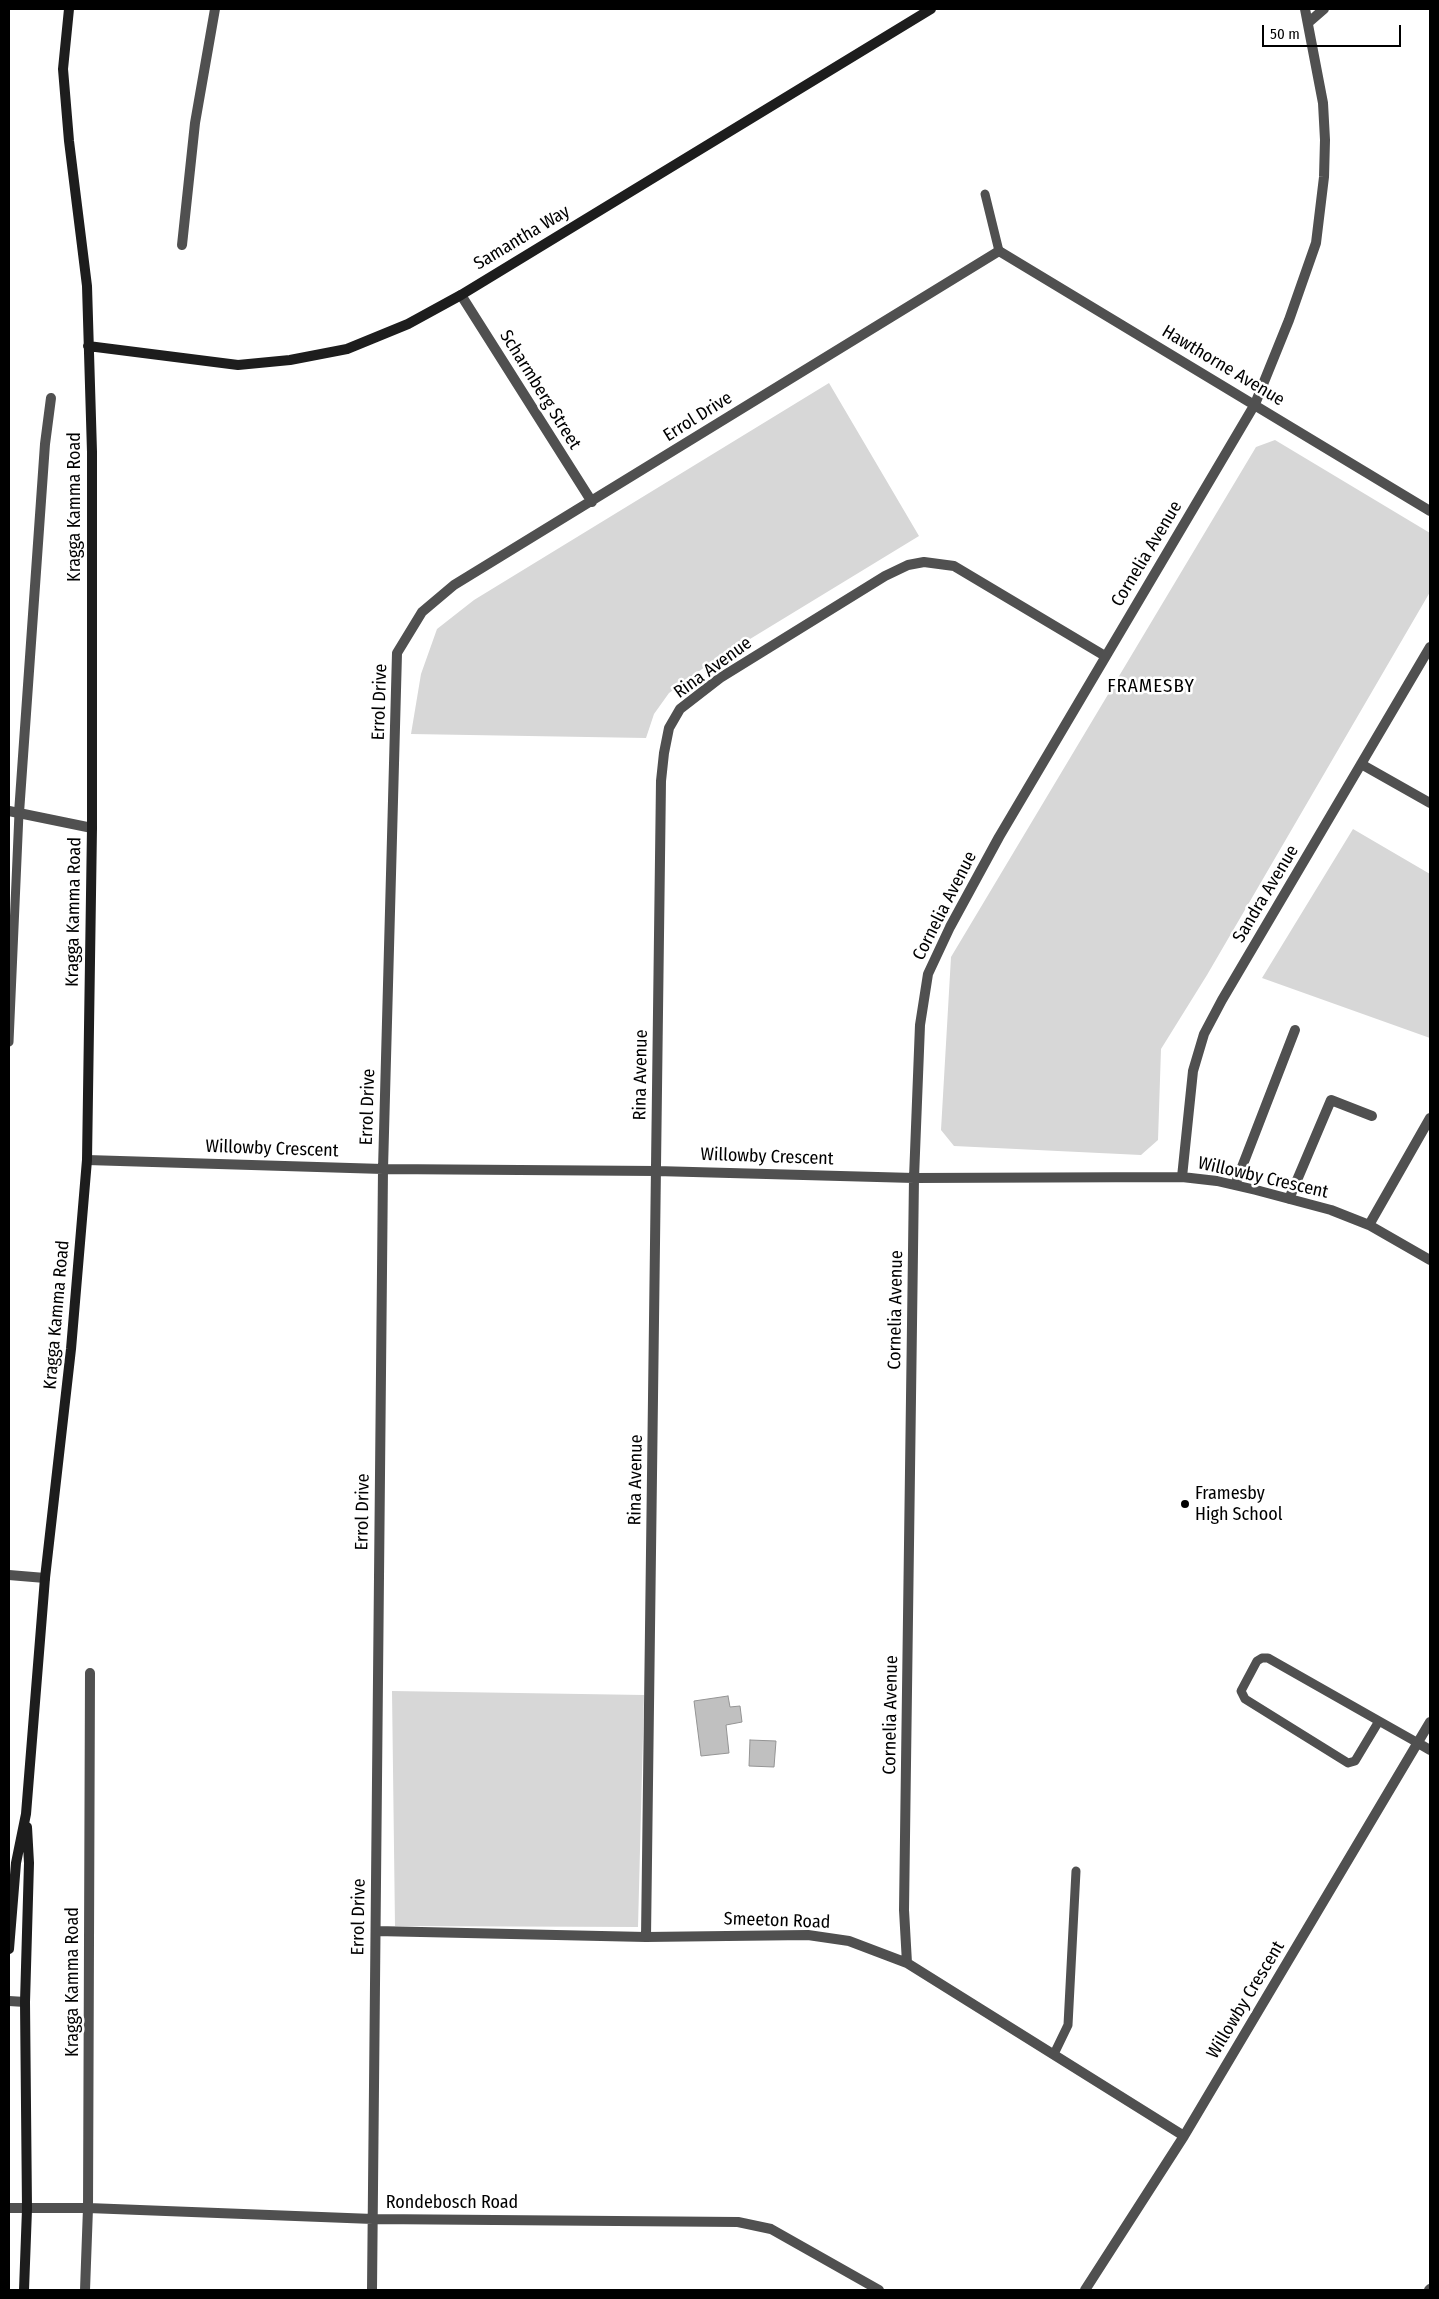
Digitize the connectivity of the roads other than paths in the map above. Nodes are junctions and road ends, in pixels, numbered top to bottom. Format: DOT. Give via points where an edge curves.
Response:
graph roads {
  1 [pos="68,9"];
  2 [pos="215,9"];
  3 [pos="932,9"];
  4 [pos="1305,9"];
  5 [pos="1324,9"];
  6 [pos="1309,22"];
  7 [pos="985,194"];
  8 [pos="182,245"];
  9 [pos="999,251"];
  10 [pos="460,295"];
  11 [pos="88,346"];
  12 [pos="51,398"];
  13 [pos="1255,404"];
  14 [pos="592,502"];
  15 [pos="1430,511"];
  16 [pos="1430,647"];
  17 [pos="1105,656"];
  18 [pos="1427,662"];
  19 [pos="1361,764"];
  20 [pos="1430,803"];
  21 [pos="9,811"];
  22 [pos="20,814"];
  23 [pos="92,828"];
  24 [pos="1295,1030"];
  25 [pos="9,1042"];
  26 [pos="1372,1116"];
  27 [pos="1430,1118"];
  28 [pos="87,1160"];
  29 [pos="383,1169"];
  30 [pos="656,1171"];
  31 [pos="1182,1177"];
  32 [pos="914,1178"];
  33 [pos="1235,1185"];
  34 [pos="1290,1199"];
  35 [pos="1369,1225"];
  36 [pos="1430,1260"];
  37 [pos="9,1575"];
  38 [pos="45,1578"];
  39 [pos="90,1673"];
  40 [pos="1379,1721"];
  41 [pos="1430,1722"];
  42 [pos="1418,1743"];
  43 [pos="1430,1750"];
  44 [pos="26,1814"];
  45 [pos="1076,1871"];
  46 [pos="376,1931"];
  47 [pos="646,1937"];
  48 [pos="9,1949"];
  49 [pos="907,1963"];
  50 [pos="9,2001"];
  51 [pos="24,2002"];
  52 [pos="1054,2054"];
  53 [pos="1184,2136"];
  54 [pos="9,2208"];
  55 [pos="88,2208"];
  56 [pos="27,2209"];
  57 [pos="373,2219"];
  58 [pos="24,2290"];
  59 [pos="85,2290"];
  60 [pos="372,2290"];
  61 [pos="879,2290"];
  62 [pos="1085,2290"];
  1 -- 11 [label="main road, Kragga Kamma Road" via="63,69 87,286"];
  2 -- 8 [label="street" via="195,123"];
  3 -- 10 [label="main road, Samantha Way"];
  4 -- 6 [label="street, Cornelia Avenue"];
  5 -- 6 [label="street"];
  6 -- 13 [label="street, Cornelia Avenue" via="1323,103 1325,140 1316,243"];
  7 -- 9 [label="lane"];
  9 -- 13 [label="street, Hawthorne Avenue"];
  9 -- 14 [label="street, Errol Drive"];
  10 -- 11 [label="main road, Samantha Way" via="408,324 347,349 290,360 238,364"];
  10 -- 14 [label="street, Scharmberg Street"];
  11 -- 23 [label="main road, Kragga Kamma Road" via="92,452"];
  12 -- 22 [label="street" via="45,444"];
  13 -- 15 [label="street, Hawthorne Avenue"];
  13 -- 17 [label="street, Cornelia Avenue"];
  14 -- 29 [label="street, Errol Drive" via="454,585 422,612 397,653"];
  16 -- 18 [label="street, Sandra Avenue"];
  17 -- 30 [label="street, Rina Avenue" via="954,566 924,562 908,565 885,576 720,678 680,710 669,728 661,781"];
  17 -- 32 [label="street, Cornelia Avenue" via="999,837 950,926 928,974 920,1025"];
  18 -- 19 [label="street, Sandra Avenue"];
  19 -- 20 [label="street"];
  19 -- 31 [label="street, Sandra Avenue" via="1204,1034 1193,1070"];
  21 -- 22 [label="street"];
  22 -- 23 [label="street"];
  22 -- 25 [label="lane"];
  23 -- 28 [label="main road, Kragga Kamma Road"];
  24 -- 33 [label="street"];
  26 -- 34 [label="street" via="1331,1100"];
  27 -- 35 [label="street"];
  28 -- 29 [label="street, Willowby Crescent"];
  28 -- 38 [label="main road, Kragga Kamma Road" via="71,1349"];
  29 -- 30 [label="street, Willowby Crescent"];
  29 -- 46 [label="street, Errol Drive"];
  30 -- 32 [label="street, Willowby Crescent"];
  30 -- 47 [label="street, Rina Avenue"];
  31 -- 32 [label="street, Willowby Crescent"];
  31 -- 33 [label="street, Willowby Crescent"];
  32 -- 49 [label="street, Cornelia Avenue" via="904,1910"];
  33 -- 34 [label="street, Willowby Crescent"];
  34 -- 35 [label="street, Willowby Crescent"];
  35 -- 36 [label="street, Willowby Crescent"];
  37 -- 38 [label="street"];
  38 -- 44 [label="main road, Kragga Kamma Road"];
  39 -- 55 [label="street, Kragga Kamma Road"];
  40 -- 40 [label="lane" via="1355,1761 1348,1763 1245,1698 1241,1692 1258,1661 1268,1658"];
  40 -- 42 [label="lane"];
  41 -- 42 [label="street, Willowby Crescent"];
  42 -- 43 [label="street"];
  42 -- 53 [label="street, Willowby Crescent"];
  44 -- 48 [label="main road, Kragga Kamma Road" via="16,1864"];
  44 -- 51 [label="main road, Kragga Kamma Road" via="29,1863"];
  45 -- 52 [label="lane" via="1068,2025"];
  46 -- 47 [label="street, Smeeton Road"];
  46 -- 57 [label="street, Errol Drive"];
  47 -- 49 [label="street, Smeeton Road" via="808,1935 849,1941"];
  49 -- 52 [label="street, Smeeton Road"];
  50 -- 51 [label="street"];
  51 -- 56 [label="main road, Kragga Kamma Road"];
  52 -- 53 [label="street, Smeeton Road"];
  53 -- 62 [label="street, Willowby Crescent"];
  54 -- 56 [label="street, Rondebosch Road"];
  55 -- 56 [label="street, Rondebosch Road"];
  55 -- 57 [label="street, Rondebosch Road"];
  55 -- 59 [label="street, Kragga Kamma Road"];
  56 -- 58 [label="main road, Kragga Kamma Road"];
  57 -- 60 [label="street, Errol Drive"];
  57 -- 61 [label="street, Rondebosch Road" via="738,2222 771,2229"];
}
